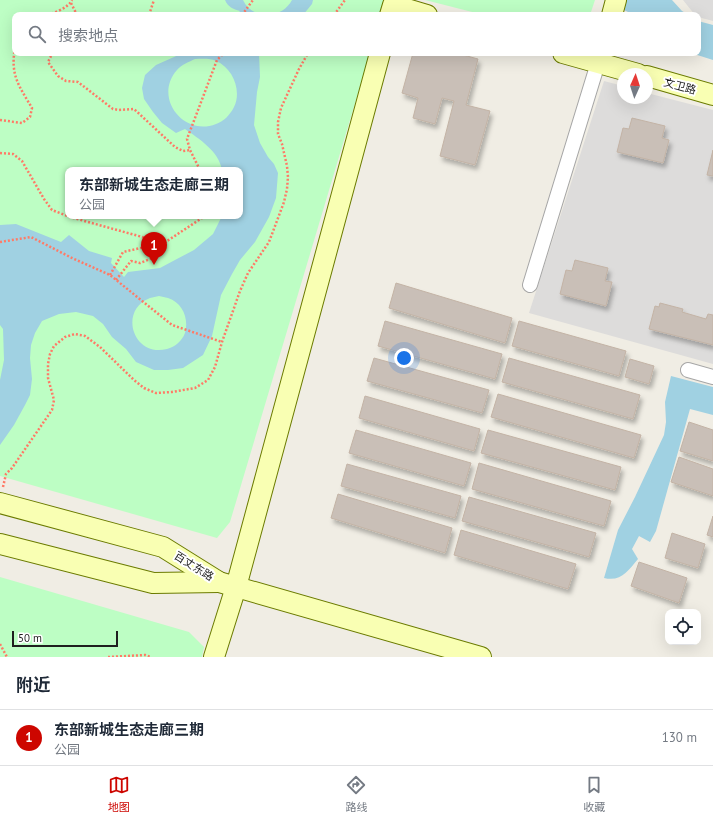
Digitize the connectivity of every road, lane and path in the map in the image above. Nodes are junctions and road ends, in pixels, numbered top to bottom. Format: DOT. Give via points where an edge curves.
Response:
graph roads {
  1 [pos="154,0"];
  2 [pos="253,0"];
  3 [pos="345,0"];
  4 [pos="616,0"];
  5 [pos="72,2"];
  6 [pos="55,12"];
  7 [pos="76,12"];
  8 [pos="150,12"];
  9 [pos="244,12"];
  10 [pos="336,12"];
  11 [pos="391,12"];
  12 [pos="418,12"];
  13 [pos="613,12"];
  14 [pos="13,56"];
  15 [pos="52,56"];
  16 [pos="222,56"];
  17 [pos="306,56"];
  18 [pos="379,56"];
  19 [pos="585,56"];
  20 [pos="600,58"];
  21 [pos="624,68"];
  22 [pos="653,78"];
  23 [pos="713,95"];
  24 [pos="0,120"];
  25 [pos="190,150"];
  26 [pos="0,153"];
  27 [pos="198,167"];
  28 [pos="65,215"];
  29 [pos="77,219"];
  30 [pos="200,219"];
  31 [pos="0,242"];
  32 [pos="164,243"];
  33 [pos="110,275"];
  34 [pos="116,280"];
  35 [pos="530,285"];
  36 [pos="222,342"];
  37 [pos="688,370"];
  38 [pos="713,377"];
  39 [pos="1,498"];
  40 [pos="0,544"];
  41 [pos="227,584"];
  42 [pos="1,647"];
  43 [pos="7,657"];
  44 [pos="108,657"];
  45 [pos="151,657"];
  46 [pos="214,657"];
  47 [pos="481,657"];
  1 -- 8 [label="path"];
  2 -- 9 [label="path"];
  3 -- 10 [label="path"];
  4 -- 13 [label="street"];
  5 -- 6 [label="path"];
  5 -- 7 [label="path"];
  11 -- 12 [label="street" via="393,5"];
  14 -- 24 [label="path" via="19,86 32,108 30,117 22,123"];
  15 -- 25 [label="path" via="48,62 58,76 66,81 78,82 113,109 134,109 175,148"];
  16 -- 25 [label="path" via="217,60 187,139"];
  17 -- 36 [label="path" via="278,122 278,134 287,166 284,202 269,242 248,273 240,291"];
  18 -- 41 [label="street"];
  19 -- 20 [label="street"];
  20 -- 21 [label="street"];
  20 -- 35 [label="street"];
  22 -- 23 [label="street, 文卫路"];
  25 -- 27 [label="path"];
  26 -- 28 [label="path" via="13,154 22,161 52,210"];
  29 -- 32 [label="path"];
  30 -- 32 [label="path"];
  31 -- 33 [label="path" via="31,237"];
  32 -- 33 [label="path" via="122,252"];
  32 -- 34 [label="path" via="160,255 140,263 131,261"];
  33 -- 34 [label="path"];
  34 -- 36 [label="path" via="172,326"];
  36 -- 39 [label="path" via="215,367 208,380 195,388 156,393 134,380 85,336 75,334 64,337 54,346 48,364 48,378 54,400 52,410 6,474"];
  37 -- 38 [label="street"];
  39 -- 41 [label="street, 百丈东路" via="163,547"];
  40 -- 41 [label="street, 百丈东路" via="153,584"];
  41 -- 46 [label="street"];
  41 -- 47 [label="street"];
  42 -- 43 [label="path"];
  44 -- 45 [label="path"];
}
